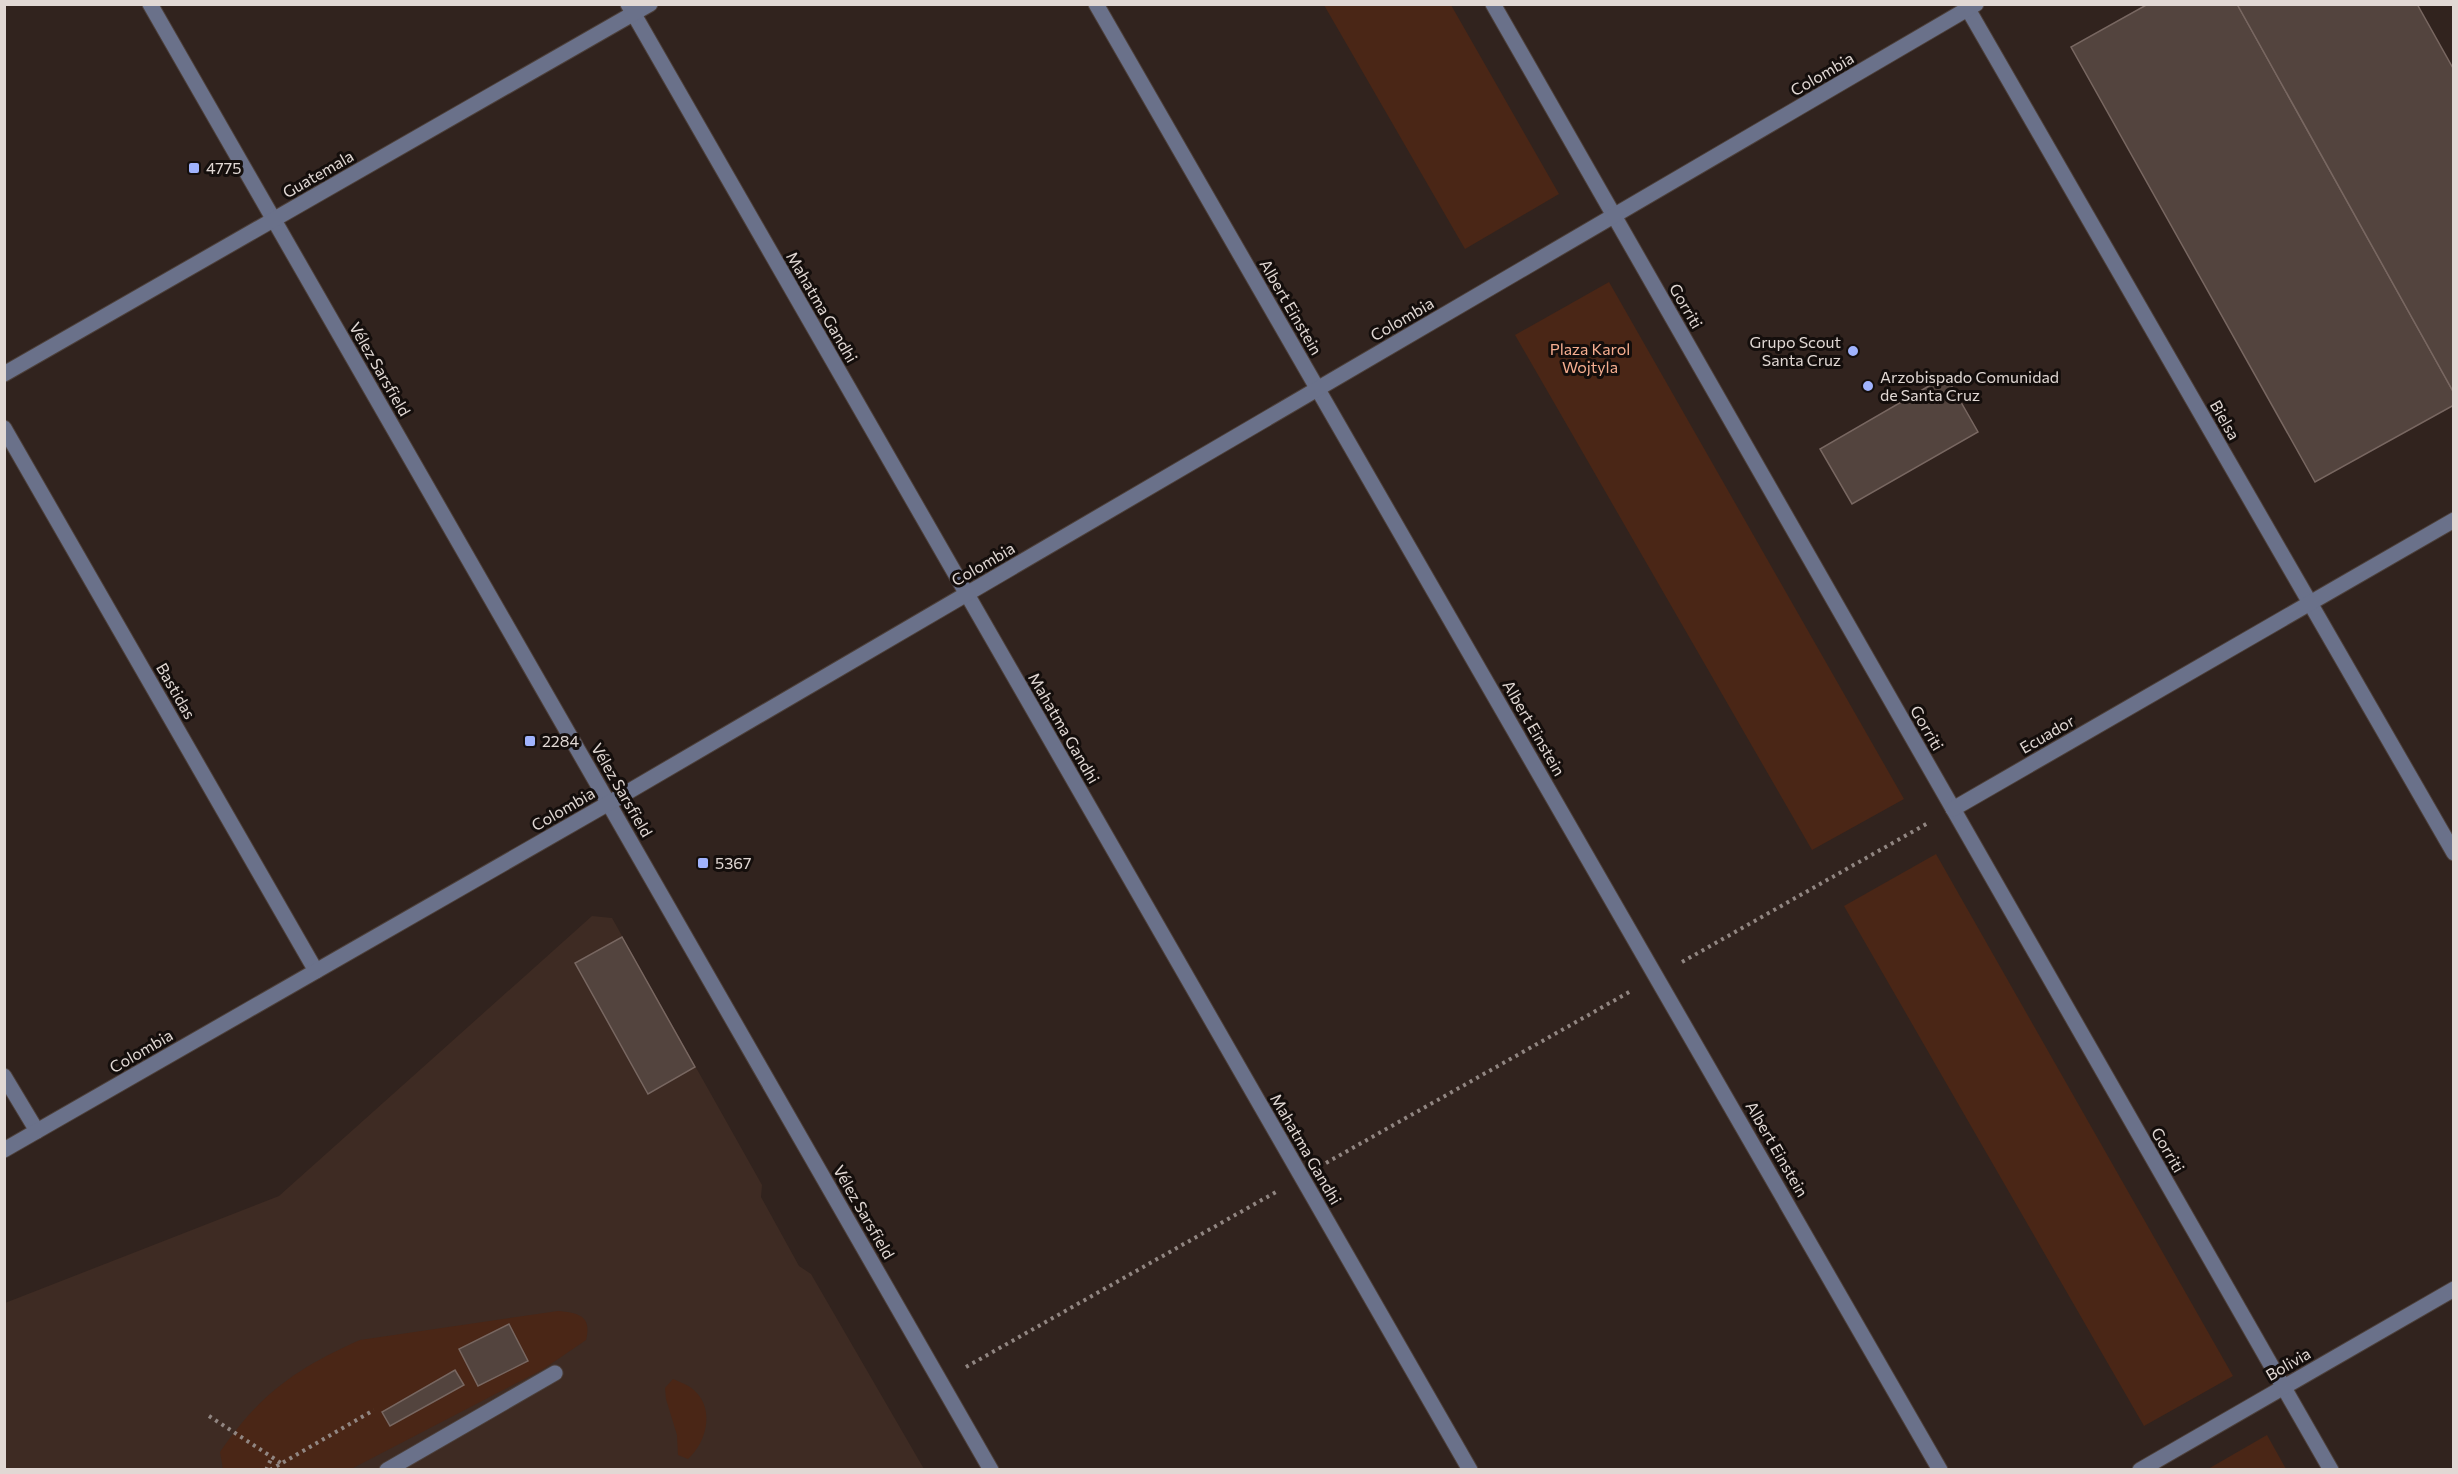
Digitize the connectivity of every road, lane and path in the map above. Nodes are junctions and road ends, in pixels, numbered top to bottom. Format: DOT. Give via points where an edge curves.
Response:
graph roads {
  1 [pos="150,4"];
  2 [pos="650,4"];
  3 [pos="1096,4"];
  4 [pos="1492,4"];
  5 [pos="1970,6"];
  6 [pos="630,9"];
  7 [pos="1614,216"];
  8 [pos="274,220"];
  9 [pos="4,374"];
  10 [pos="1318,389"];
  11 [pos="4,428"];
  12 [pos="2454,520"];
  13 [pos="967,594"];
  14 [pos="2309,603"];
  15 [pos="609,803"];
  16 [pos="1953,809"];
  17 [pos="2454,853"];
  18 [pos="316,971"];
  19 [pos="1657,976"];
  20 [pos="4,1076"];
  21 [pos="37,1131"];
  22 [pos="4,1150"];
  23 [pos="2454,1289"];
  24 [pos="555,1373"];
  25 [pos="2283,1387"];
  26 [pos="374,1410"];
  27 [pos="209,1416"];
  28 [pos="272,1457"];
  29 [pos="282,1463"];
  30 [pos="268,1470"];
  31 [pos="387,1470"];
  32 [pos="991,1470"];
  33 [pos="1470,1470"];
  34 [pos="1940,1470"];
  35 [pos="2140,1470"];
  36 [pos="2331,1470"];
  1 -- 8 [label="street, Vélez Sarsfield"];
  2 -- 6 [label="street, Guatemala"];
  3 -- 10 [label="street, Albert Einstein"];
  4 -- 7 [label="street, Gorriti"];
  5 -- 7 [label="street, Colombia"];
  5 -- 14 [label="street, Bielsa"];
  6 -- 8 [label="street, Guatemala"];
  6 -- 13 [label="street, Mahatma Gandhi"];
  7 -- 10 [label="street, Colombia"];
  7 -- 16 [label="street, Gorriti"];
  8 -- 9 [label="street, Guatemala"];
  8 -- 15 [label="street, Vélez Sarsfield"];
  10 -- 13 [label="street, Colombia"];
  10 -- 19 [label="street, Albert Einstein"];
  11 -- 18 [label="street, Bastidas"];
  12 -- 14 [label="street, Ecuador"];
  13 -- 15 [label="street, Colombia"];
  13 -- 33 [label="street, Mahatma Gandhi"];
  14 -- 16 [label="street, Ecuador"];
  14 -- 17 [label="street, Bielsa"];
  15 -- 18 [label="street, Colombia"];
  15 -- 32 [label="street, Vélez Sarsfield"];
  16 -- 19 [label="path"];
  16 -- 25 [label="street, Gorriti"];
  18 -- 21 [label="street, Colombia"];
  19 -- 34 [label="street, Albert Einstein"];
  20 -- 21 [label="street"];
  21 -- 22 [label="street, Colombia"];
  23 -- 25 [label="street, Bolivia"];
  24 -- 31 [label="street"];
  25 -- 35 [label="street, Bolivia"];
  25 -- 36 [label="street, Gorriti"];
  26 -- 29 [label="path"];
  27 -- 28 [label="path"];
  28 -- 29 [label="path"];
  28 -- 30 [label="path"];
  29 -- 30 [label="path"];
}
